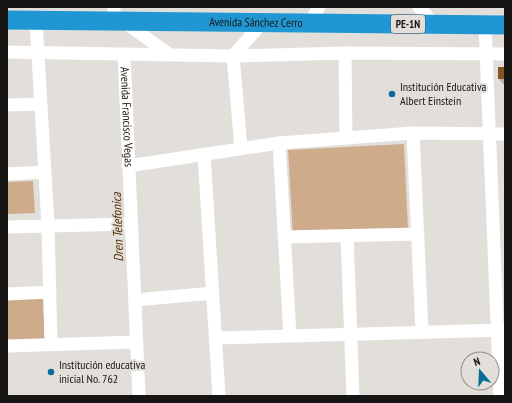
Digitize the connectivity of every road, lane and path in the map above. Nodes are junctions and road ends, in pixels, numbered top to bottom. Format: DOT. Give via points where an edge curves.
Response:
graph roads {
  1 [pos="419,7"];
  2 [pos="313,12"];
  3 [pos="117,16"];
  4 [pos="7,20"];
  5 [pos="36,21"];
  6 [pos="263,22"];
  7 [pos="434,24"];
  8 [pos="486,25"];
  9 [pos="505,25"];
  10 [pos="7,52"];
  11 [pos="37,52"];
  12 [pos="345,53"];
  13 [pos="124,54"];
  14 [pos="486,54"];
  15 [pos="505,54"];
  16 [pos="170,55"];
  17 [pos="233,56"];
  18 [pos="40,104"];
  19 [pos="7,105"];
  20 [pos="413,133"];
  21 [pos="490,134"];
  22 [pos="505,134"];
  23 [pos="346,137"];
  24 [pos="279,142"];
  25 [pos="241,148"];
  26 [pos="204,154"];
  27 [pos="128,166"];
  28 [pos="44,172"];
  29 [pos="7,174"];
  30 [pos="131,224"];
  31 [pos="48,225"];
  32 [pos="7,227"];
  33 [pos="418,234"];
  34 [pos="347,236"];
  35 [pos="284,237"];
  36 [pos="50,292"];
  37 [pos="213,293"];
  38 [pos="7,294"];
  39 [pos="135,300"];
  40 [pos="501,330"];
  41 [pos="422,332"];
  42 [pos="350,334"];
  43 [pos="290,336"];
  44 [pos="216,338"];
  45 [pos="137,342"];
  46 [pos="51,344"];
  47 [pos="7,346"];
  48 [pos="139,396"];
  49 [pos="219,396"];
  50 [pos="353,396"];
  51 [pos="500,396"];
  1 -- 7 [label="street"];
  2 -- 6 [label="highway, Avenida Sánchez Cerro / PE-1N"];
  2 -- 7 [label="highway, Avenida Sánchez Cerro / PE-1N"];
  3 -- 5 [label="highway, Avenida Sánchez Cerro / PE-1N"];
  3 -- 6 [label="highway, Avenida Sánchez Cerro / PE-1N"];
  3 -- 16 [label="street"];
  4 -- 5 [label="highway, Avenida Sánchez Cerro / PE-1N"];
  5 -- 11 [label="street"];
  6 -- 17 [label="street"];
  7 -- 8 [label="highway, Avenida Sánchez Cerro / PE-1N"];
  8 -- 9 [label="highway, Avenida Sánchez Cerro / PE-1N"];
  8 -- 14 [label="street"];
  10 -- 11 [label="street"];
  11 -- 13 [label="street"];
  11 -- 18 [label="street"];
  12 -- 14 [label="street"];
  12 -- 17 [label="street"];
  12 -- 23 [label="street"];
  13 -- 16 [label="street"];
  13 -- 27 [label="street, Avenida Francisco Vegas"];
  14 -- 15 [label="street"];
  14 -- 21 [label="street"];
  16 -- 17 [label="street"];
  17 -- 25 [label="street"];
  18 -- 19 [label="street"];
  18 -- 28 [label="street"];
  20 -- 21 [label="street"];
  20 -- 23 [label="street"];
  20 -- 33 [label="street"];
  21 -- 22 [label="street"];
  21 -- 40 [label="street"];
  23 -- 24 [label="street"];
  24 -- 25 [label="street"];
  24 -- 35 [label="street"];
  25 -- 26 [label="street"];
  26 -- 27 [label="street"];
  26 -- 37 [label="street"];
  27 -- 30 [label="street, Avenida Francisco Vegas"];
  28 -- 29 [label="street"];
  28 -- 31 [label="street"];
  30 -- 31 [label="street"];
  30 -- 39 [label="street, Avenida Francisco Vegas"];
  31 -- 32 [label="street"];
  31 -- 36 [label="street"];
  33 -- 34 [label="street"];
  33 -- 41 [label="street"];
  34 -- 35 [label="street"];
  34 -- 42 [label="street"];
  35 -- 43 [label="street"];
  36 -- 38 [label="street"];
  36 -- 46 [label="street"];
  37 -- 39 [label="street"];
  37 -- 44 [label="street"];
  39 -- 45 [label="street, Avenida Francisco Vegas"];
  40 -- 41 [label="street"];
  40 -- 51 [label="street"];
  41 -- 42 [label="street"];
  42 -- 43 [label="street"];
  42 -- 50 [label="street"];
  43 -- 44 [label="street"];
  44 -- 49 [label="street"];
  45 -- 46 [label="street"];
  45 -- 48 [label="street, Avenida Francisco Vegas"];
  46 -- 47 [label="street"];
}
